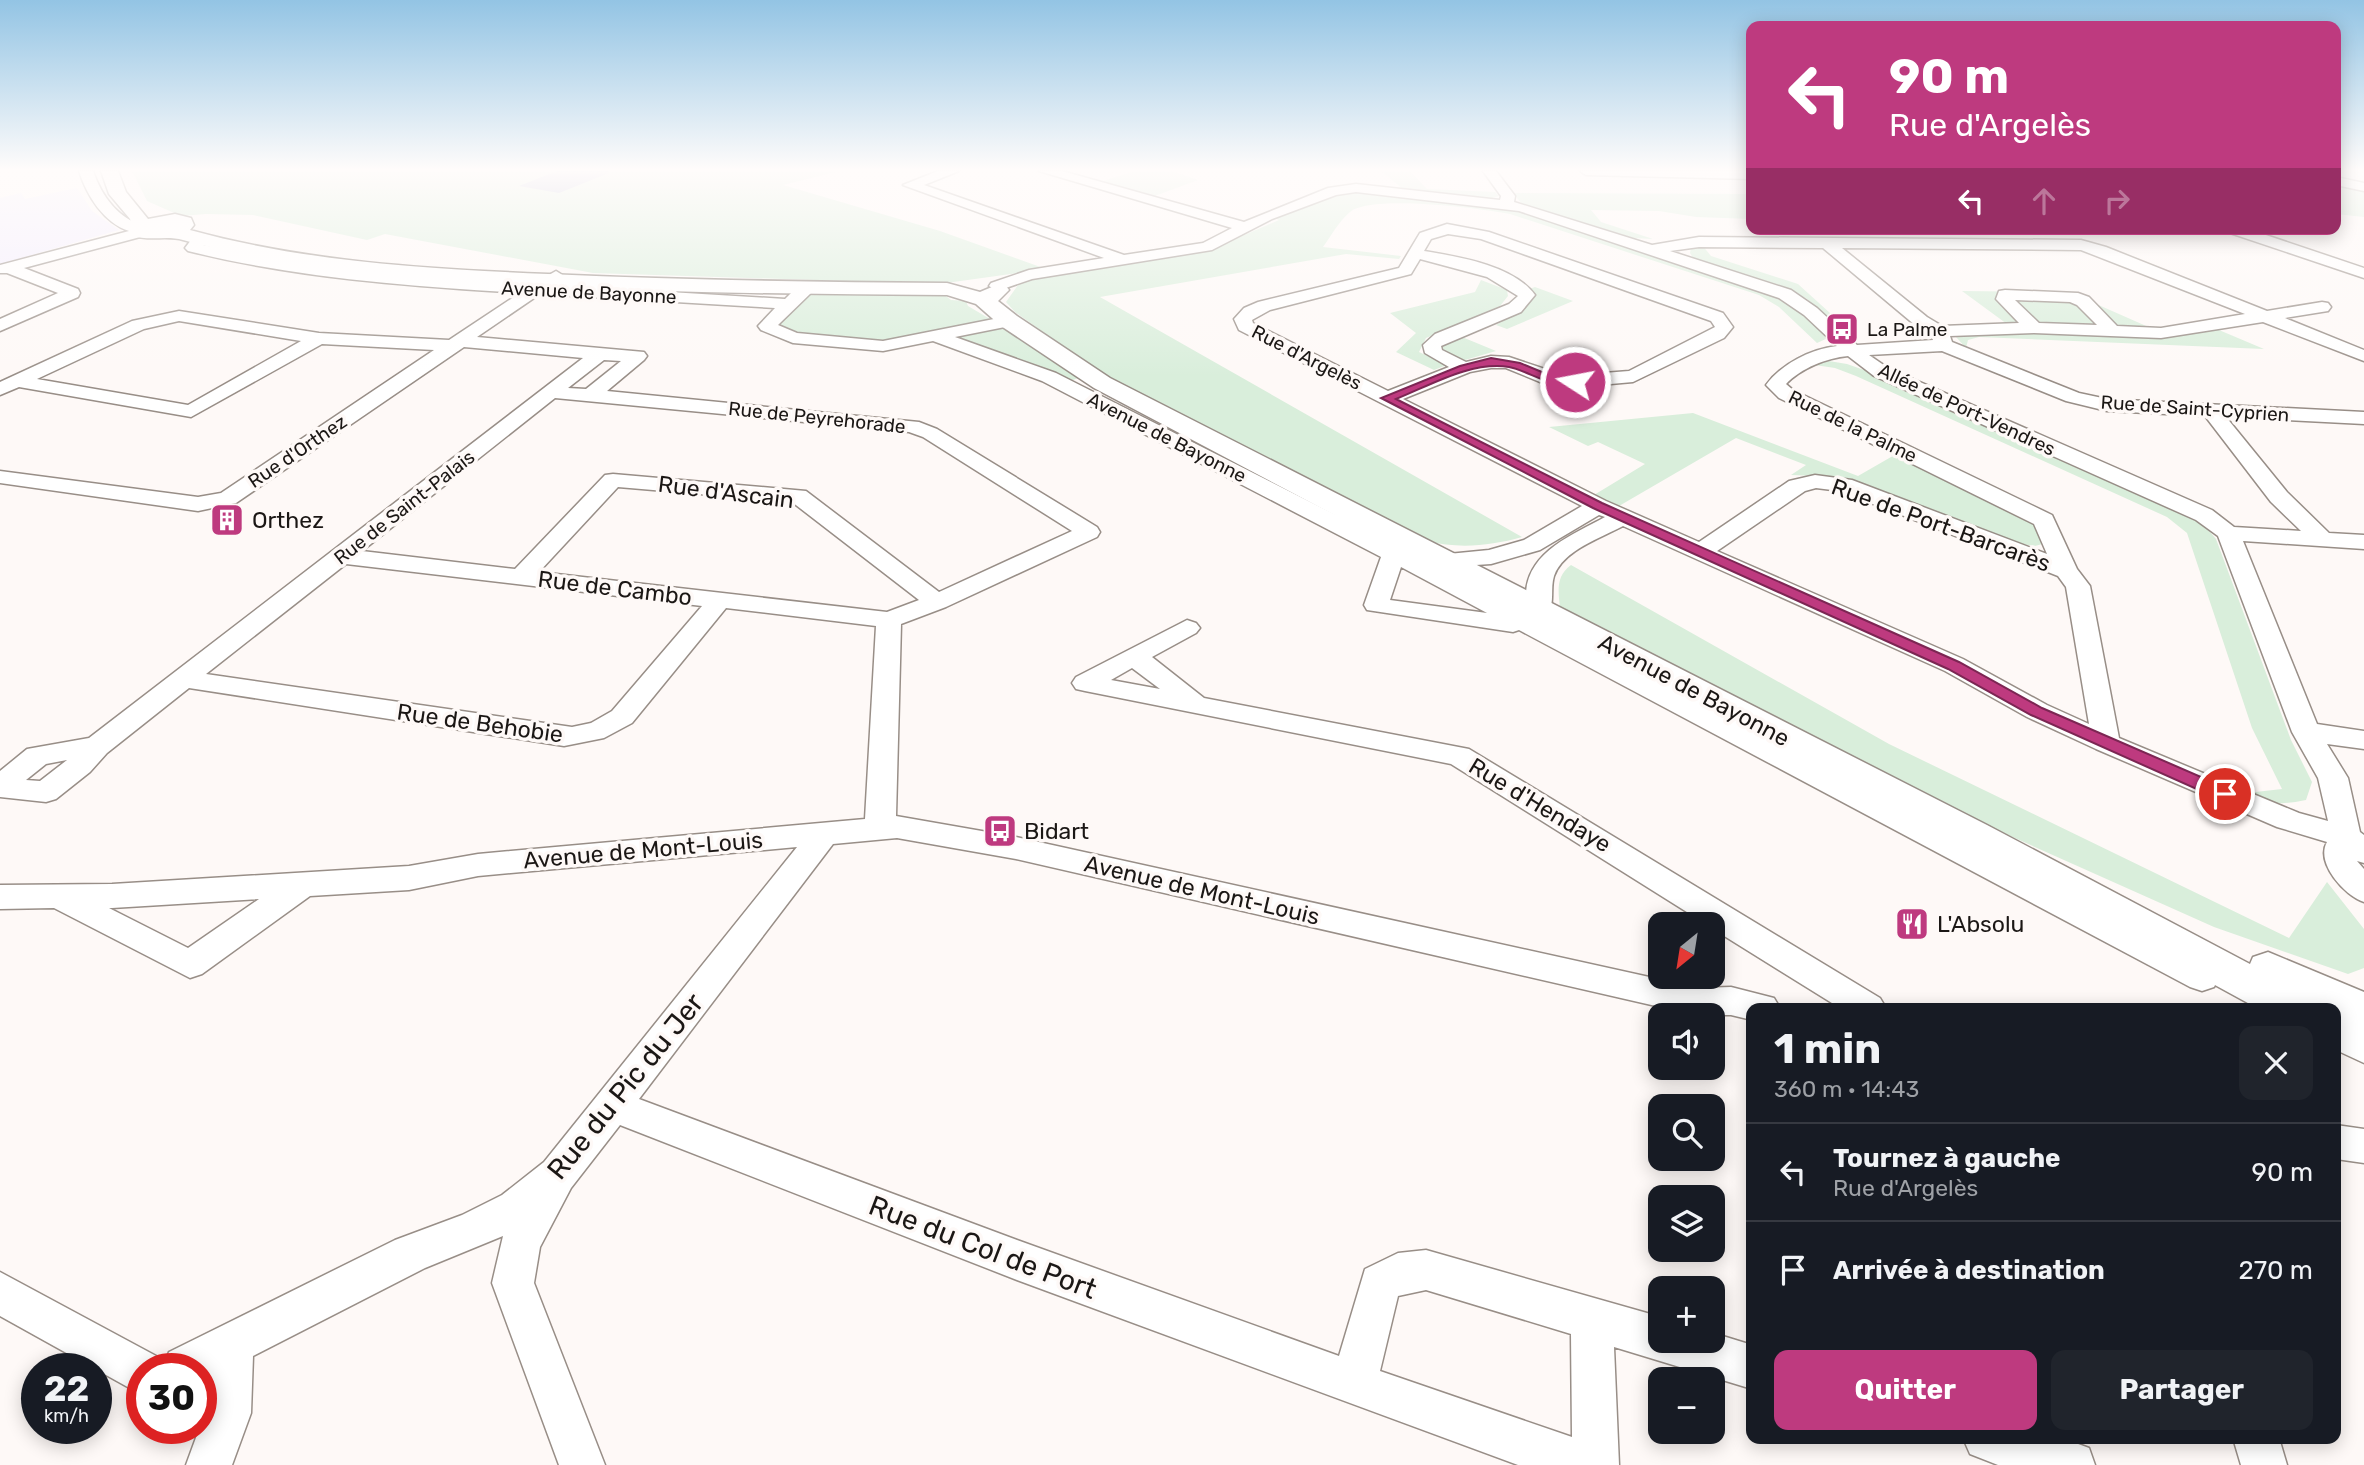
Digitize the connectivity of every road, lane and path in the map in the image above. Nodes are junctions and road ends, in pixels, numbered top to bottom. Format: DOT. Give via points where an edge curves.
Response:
graph roads {
  1 [pos="105,239"];
  2 [pos="201,239"];
  3 [pos="1065,239"];
  4 [pos="1222,239"];
  5 [pos="1423,239"];
  6 [pos="1495,239"];
  7 [pos="1618,239"];
  8 [pos="2263,239"];
  9 [pos="1826,242"];
  10 [pos="1651,250"];
  11 [pos="1415,254"];
  12 [pos="1124,260"];
  13 [pos="5,269"];
  14 [pos="2364,273"];
  15 [pos="548,282"];
  16 [pos="980,292"];
  17 [pos="798,296"];
  18 [pos="2322,307"];
  19 [pos="2266,316"];
  20 [pos="1009,321"];
  21 [pos="0,326"];
  22 [pos="2034,328"];
  23 [pos="2112,331"];
  24 [pos="934,335"];
  25 [pos="318,338"];
  26 [pos="1942,338"];
  27 [pos="457,343"];
  28 [pos="1851,351"];
  29 [pos="600,354"];
  30 [pos="2364,356"];
  31 [pos="1464,368"];
  32 [pos="8,385"];
  33 [pos="551,392"];
  34 [pos="591,395"];
  35 [pos="1387,398"];
  36 [pos="2211,411"];
  37 [pos="2364,418"];
  38 [pos="0,477"];
  39 [pos="1598,506"];
  40 [pos="1622,517"];
  41 [pos="2228,533"];
  42 [pos="2344,541"];
  43 [pos="1404,549"];
  44 [pos="1700,552"];
  45 [pos="341,556"];
  46 [pos="2364,560"];
  47 [pos="1446,561"];
  48 [pos="2066,571"];
  49 [pos="522,577"];
  50 [pos="720,600"];
  51 [pos="937,602"];
  52 [pos="1532,617"];
  53 [pos="889,620"];
  54 [pos="1187,628"];
  55 [pos="1133,656"];
  56 [pos="184,679"];
  57 [pos="1199,705"];
  58 [pos="2306,732"];
  59 [pos="2364,740"];
  60 [pos="2106,743"];
  61 [pos="0,786"];
  62 [pos="880,828"];
  63 [pos="824,834"];
  64 [pos="2355,845"];
  65 [pos="2051,882"];
  66 [pos="303,884"];
  67 [pos="2364,890"];
  68 [pos="56,895"];
  69 [pos="0,897"];
  70 [pos="1699,912"];
  71 [pos="1726,928"];
  72 [pos="1648,978"];
  73 [pos="1700,989"];
  74 [pos="1859,1003"];
  75 [pos="2284,1003"];
  76 [pos="1746,1004"];
  77 [pos="2364,1011"];
  78 [pos="2341,1031"];
  79 [pos="2364,1044"];
  80 [pos="614,1106"];
  81 [pos="2341,1144"];
  82 [pos="2364,1146"];
  83 [pos="558,1175"];
  84 [pos="0,1293"];
  85 [pos="1594,1319"];
  86 [pos="1648,1335"];
  87 [pos="232,1345"];
  88 [pos="216,1353"];
  89 [pos="1706,1353"];
  90 [pos="126,1364"];
  91 [pos="1746,1365"];
  92 [pos="1354,1384"];
  93 [pos="2005,1444"];
  94 [pos="2258,1444"];
  95 [pos="209,1465"];
  96 [pos="582,1465"];
  97 [pos="1584,1465"];
  98 [pos="1596,1465"];
  99 [pos="2072,1465"];
  100 [pos="2264,1465"];
  1 -- 13 [label="street"];
  2 -- 15 [label="street, Avenue de Bayonne" via="367,268"];
  3 -- 12 [label="street"];
  4 -- 12 [label="street, Allée de Port-Vendres" via="1207,247"];
  5 -- 11 [label="street, Rue d'Argelès"];
  6 -- 31 [label="street, Rue d'Argelès" via="1708,313 1724,327 1640,374 1622,378 1559,381 1501,362"];
  7 -- 10 [label="street, Allée de Port-Vendres"];
  8 -- 14 [label="street"];
  9 -- 10 [label="street" via="1699,242"];
  9 -- 19 [label="street" via="2081,245"];
  9 -- 26 [label="street, Rue de Saint-Cyprien"];
  10 -- 28 [label="street, Allée de Port-Vendres" via="1785,294"];
  11 -- 31 [label="street" via="1463,264 1517,285 1527,295 1515,308 1432,345 1434,353"];
  11 -- 35 [label="street, Rue d'Argelès" via="1409,267 1398,273 1264,306 1243,319 1245,326"];
  12 -- 16 [label="street, Allée de Port-Vendres" via="1029,275"];
  13 -- 21 [label="street" via="72,293"];
  15 -- 17 [label="street, Avenue de Bayonne"];
  15 -- 27 [label="street, Rue d'Orthez"];
  16 -- 17 [label="street, Avenue de Bayonne"];
  16 -- 20 [label="street, Avenue de Bayonne"];
  17 -- 24 [label="street" via="767,326 793,338 883,346"];
  18 -- 19 [label="street, Rue de la Palme"];
  19 -- 23 [label="street, Rue de la Palme" via="2161,333"];
  19 -- 30 [label="street"];
  20 -- 24 [label="street"];
  20 -- 43 [label="street, Avenue de Bayonne" via="1102,383"];
  22 -- 23 [label="street, Rue de la Palme"];
  22 -- 23 [label="street" via="2005,295 2072,297 2083,301"];
  22 -- 26 [label="street, Rue de la Palme"];
  24 -- 43 [label="street, Avenue de Bayonne" via="1049,377"];
  25 -- 27 [label="street"];
  25 -- 32 [label="street" via="166,317 138,325"];
  25 -- 32 [label="street" via="173,420 112,410 130,401"];
  26 -- 28 [label="street, Rue de la Palme"];
  26 -- 36 [label="street, Rue de Saint-Cyprien" via="2091,402"];
  27 -- 29 [label="street"];
  27 -- 38 [label="street, Rue d'Orthez" via="228,498 198,504"];
  28 -- 41 [label="street, Allée de Port-Vendres" via="1896,379 2204,515"];
  28 -- 48 [label="street, Rue de la Palme" via="1818,357 1776,385 1786,394 2044,520"];
  29 -- 33 [label="street, Rue de Saint-Palais"];
  29 -- 34 [label="street" via="638,356"];
  31 -- 35 [label="street, Rue d'Argelès"];
  33 -- 34 [label="street, Rue de Peyrehorade"];
  33 -- 45 [label="street, Rue de Saint-Palais"];
  34 -- 51 [label="street, Rue de Peyrehorade" via="912,426 1089,532"];
  35 -- 39 [label="street, Rue d'Argelès"];
  36 -- 37 [label="street, Rue de Saint-Cyprien"];
  36 -- 42 [label="street" via="2278,497"];
  39 -- 40 [label="street, Rue d'Argelès"];
  39 -- 47 [label="street" via="1521,549"];
  40 -- 44 [label="street, Rue d'Argelès"];
  40 -- 52 [label="street" via="1552,557 1538,580"];
  41 -- 42 [label="street"];
  41 -- 58 [label="street"];
  42 -- 46 [label="street"];
  43 -- 47 [label="street, Avenue de Bayonne"];
  43 -- 52 [label="street, Avenue de Bayonne"];
  43 -- 52 [label="street, Avenue de Bayonne" via="1376,605"];
  44 -- 48 [label="street, Rue de Port-Barcarès" via="1797,486 1815,481 1844,485"];
  44 -- 60 [label="street, Rue d'Argelès" via="1954,665"];
  45 -- 49 [label="street, Rue de Cambo"];
  45 -- 56 [label="street, Rue de Saint-Palais"];
  47 -- 52 [label="street, Avenue de Bayonne"];
  48 -- 60 [label="street, Rue de Port-Barcarès" via="2078,586"];
  49 -- 50 [label="street, Rue de Cambo"];
  49 -- 51 [label="street, Rue d'Ascain" via="613,480 798,496"];
  50 -- 53 [label="street, Rue de Cambo"];
  50 -- 56 [label="street, Rue de Behobie" via="622,717 607,729 585,736 564,737"];
  51 -- 53 [label="street, Rue de Peyrehorade"];
  52 -- 65 [label="street, Avenue de Bayonne"];
  52 -- 65 [label="street, Avenue de Bayonne" via="1973,835"];
  53 -- 62 [label="street"];
  54 -- 55 [label="street, Rue d'Hendaye"];
  55 -- 57 [label="street, Rue d'Hendaye"];
  55 -- 57 [label="street, Rue d'Hendaye" via="1085,683"];
  56 -- 61 [label="street, Rue de Saint-Palais" via="46,792"];
  57 -- 70 [label="street, Rue d'Hendaye" via="1459,756"];
  58 -- 59 [label="street"];
  58 -- 64 [label="street" via="2333,778"];
  60 -- 64 [label="street, Rue d'Argelès"];
  62 -- 63 [label="street, Avenue de Mont-Louis"];
  62 -- 72 [label="street, Avenue de Mont-Louis" via="1016,848"];
  63 -- 66 [label="street, Avenue de Mont-Louis" via="478,865 409,878"];
  63 -- 80 [label="street, Rue du Pic du Jer"];
  64 -- 67 [label="street" via="2339,849 2342,863"];
  65 -- 75 [label="street, Avenue de Bayonne"];
  65 -- 77 [label="street, Avenue de Bayonne"];
  66 -- 68 [label="street, Avenue de Mont-Louis"];
  66 -- 68 [label="street, Avenue de Mont-Louis" via="190,965"];
  68 -- 69 [label="street, Avenue de Mont-Louis"];
  71 -- 74 [label="street, Rue d'Hendaye"];
  73 -- 76 [label="street, Avenue de Mont-Louis"];
  78 -- 79 [label="street"];
  80 -- 83 [label="street, Rue du Pic du Jer"];
  80 -- 92 [label="street, Rue du Col de Port"];
  81 -- 82 [label="street"];
  83 -- 87 [label="street, Rue du Pic du Jer" via="516,1208 410,1254"];
  83 -- 96 [label="street" via="520,1243 513,1283"];
  84 -- 90 [label="street"];
  85 -- 86 [label="street"];
  85 -- 92 [label="street" via="1426,1270 1398,1273 1380,1283"];
  85 -- 98 [label="street"];
  87 -- 88 [label="street, Rue du Pic du Jer"];
  87 -- 95 [label="street" via="228,1413"];
  89 -- 91 [label="street"];
  92 -- 97 [label="street, Rue du Col de Port"];
  93 -- 99 [label="street"];
  94 -- 100 [label="street"];
}
